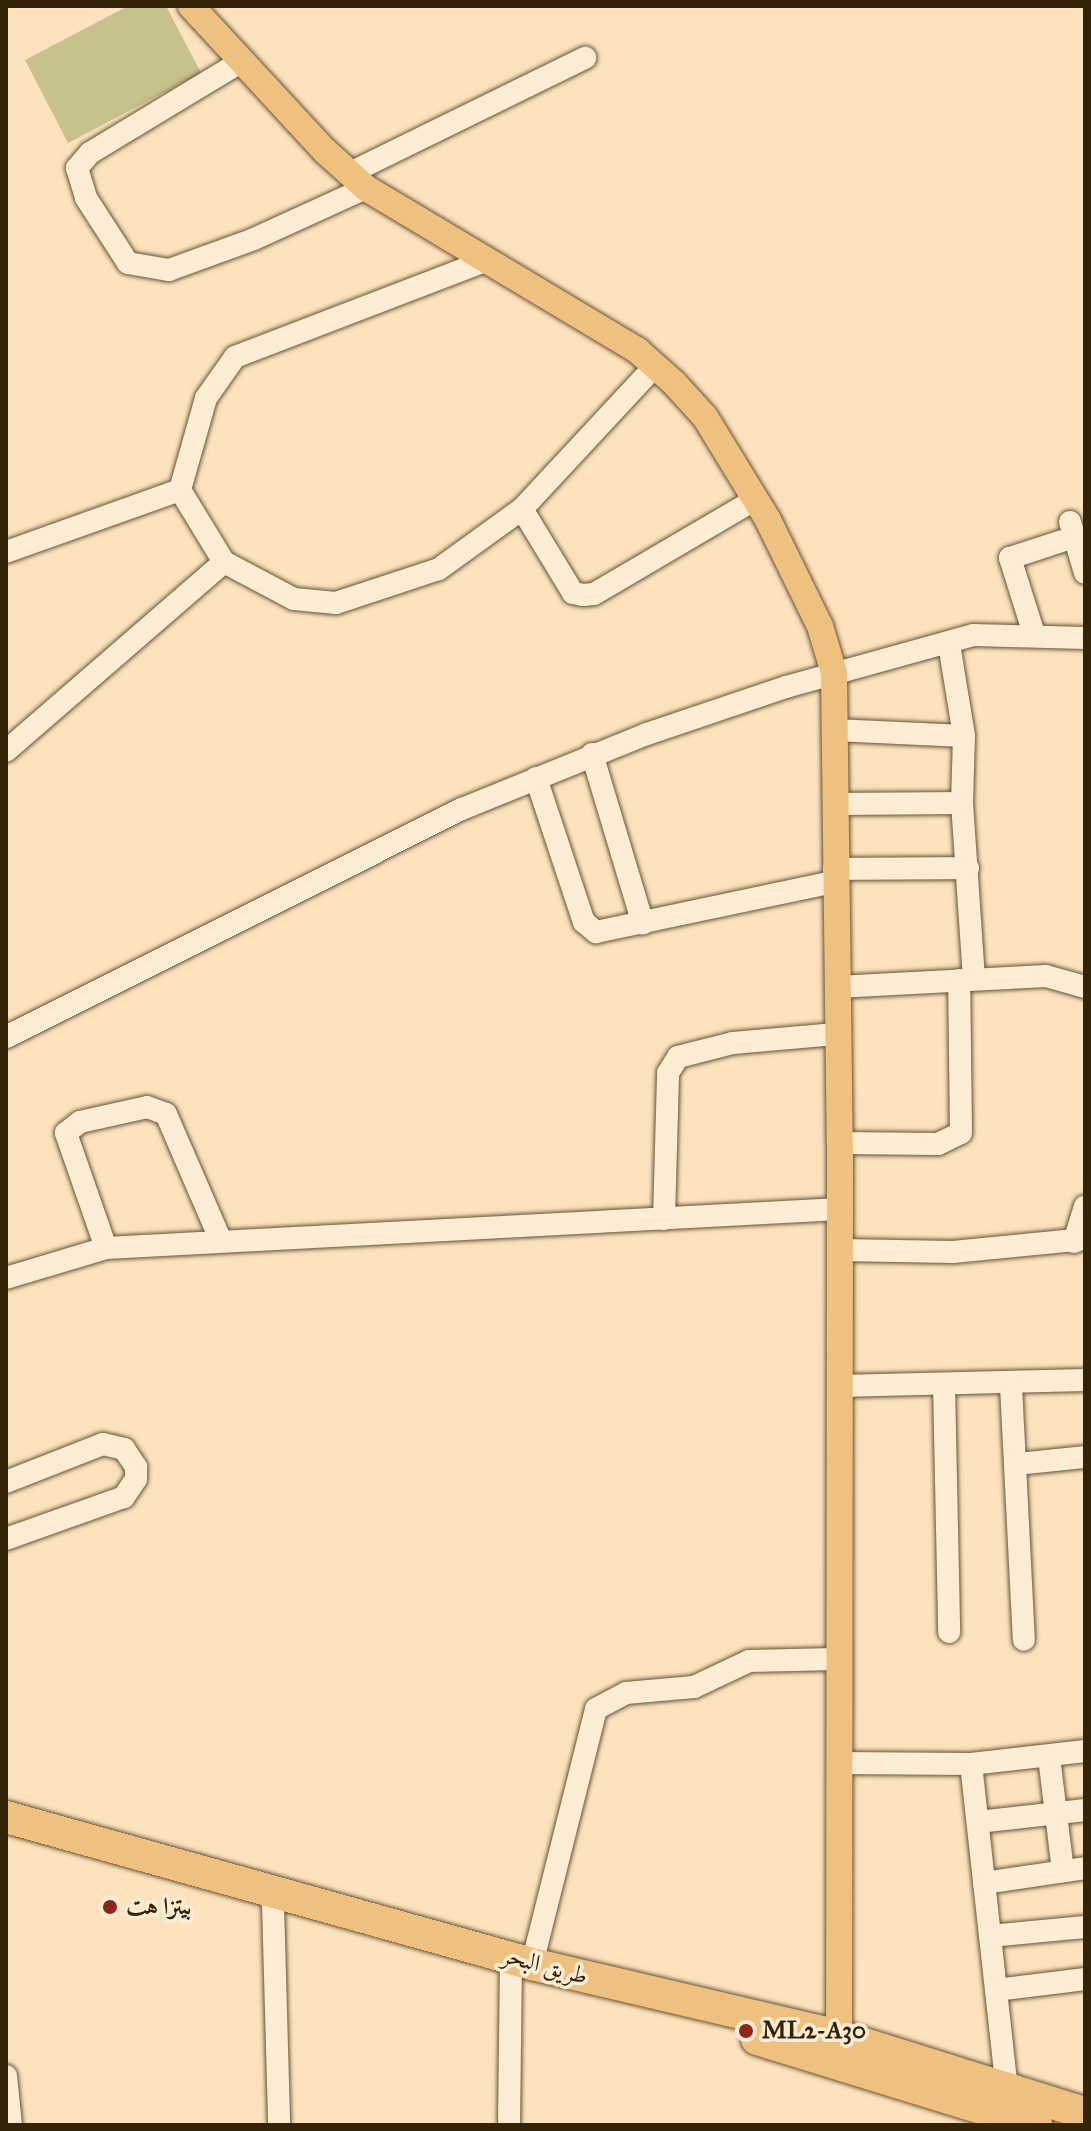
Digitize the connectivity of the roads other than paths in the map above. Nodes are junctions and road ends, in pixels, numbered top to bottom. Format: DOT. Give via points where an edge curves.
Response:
graph roads {
  1 [pos="191,6"];
  2 [pos="585,58"];
  3 [pos="242,61"];
  4 [pos="358,181"];
  5 [pos="485,261"];
  6 [pos="656,365"];
  7 [pos="180,490"];
  8 [pos="756,499"];
  9 [pos="522,509"];
  10 [pos="6,552"];
  11 [pos="224,562"];
  12 [pos="1085,573"];
  13 [pos="1034,634"];
  14 [pos="1085,638"];
  15 [pos="949,644"];
  16 [pos="834,673"];
  17 [pos="834,730"];
  18 [pos="964,736"];
  19 [pos="6,751"];
  20 [pos="592,754"];
  21 [pos="536,778"];
  22 [pos="962,803"];
  23 [pos="834,804"];
  24 [pos="968,868"];
  25 [pos="834,876"];
  26 [pos="643,924"];
  27 [pos="967,979"];
  28 [pos="837,987"];
  29 [pos="1085,987"];
  30 [pos="836,1034"];
  31 [pos="6,1037"];
  32 [pos="840,1143"];
  33 [pos="1085,1207"];
  34 [pos="840,1209"];
  35 [pos="664,1219"];
  36 [pos="1080,1240"];
  37 [pos="221,1241"];
  38 [pos="106,1248"];
  39 [pos="840,1250"];
  40 [pos="6,1278"];
  41 [pos="1085,1380"];
  42 [pos="944,1384"];
  43 [pos="839,1386"];
  44 [pos="1011,1386"];
  45 [pos="1085,1457"];
  46 [pos="1017,1464"];
  47 [pos="6,1482"];
  48 [pos="6,1539"];
  49 [pos="949,1632"];
  50 [pos="1024,1640"];
  51 [pos="836,1659"];
  52 [pos="1085,1751"];
  53 [pos="1049,1757"];
  54 [pos="838,1763"];
  55 [pos="971,1764"];
  56 [pos="1085,1810"];
  57 [pos="1057,1813"];
  58 [pos="6,1817"];
  59 [pos="978,1822"];
  60 [pos="6,1838"];
  61 [pos="1074,1870"];
  62 [pos="984,1883"];
  63 [pos="273,1904"];
  64 [pos="1085,1927"];
  65 [pos="990,1936"];
  66 [pos="522,1968"];
  67 [pos="1085,1979"];
  68 [pos="996,1990"];
  69 [pos="835,2050"];
  70 [pos="6,2076"];
  71 [pos="1007,2088"];
  72 [pos="1085,2113"];
  73 [pos="11,2125"];
  74 [pos="279,2125"];
  75 [pos="509,2125"];
  76 [pos="1036,2125"];
  1 -- 3 [label="main road"];
  2 -- 4 [label="street"];
  3 -- 4 [label="main road"];
  3 -- 4 [label="street" via="90,153 77,168 86,198 128,263 169,270 254,239"];
  4 -- 5 [label="main road"];
  5 -- 6 [label="main road"];
  5 -- 7 [label="street" via="235,357 206,398"];
  6 -- 8 [label="main road" via="705,417"];
  6 -- 9 [label="street"];
  7 -- 10 [label="street"];
  7 -- 11 [label="street"];
  8 -- 9 [label="street" via="594,594 583,595 573,593"];
  8 -- 16 [label="main road" via="798,575"];
  9 -- 11 [label="street" via="439,569 336,603 294,599"];
  11 -- 19 [label="street"];
  12 -- 13 [label="street" via="1066,532 1010,558"];
  13 -- 14 [label="street"];
  13 -- 15 [label="street" via="973,635"];
  15 -- 16 [label="street"];
  15 -- 18 [label="street"];
  16 -- 17 [label="main road"];
  16 -- 20 [label="street"];
  17 -- 18 [label="street"];
  17 -- 23 [label="main road"];
  18 -- 22 [label="street"];
  20 -- 21 [label="street"];
  20 -- 26 [label="street"];
  21 -- 26 [label="street" via="584,922 596,932"];
  21 -- 31 [label="street" via="462,809"];
  22 -- 23 [label="street"];
  22 -- 24 [label="street"];
  23 -- 25 [label="main road"];
  24 -- 25 [label="street"];
  24 -- 27 [label="street"];
  25 -- 26 [label="street"];
  25 -- 28 [label="main road"];
  27 -- 28 [label="street"];
  27 -- 29 [label="street" via="1046,976"];
  27 -- 32 [label="street" via="961,1133 938,1144"];
  28 -- 30 [label="main road"];
  30 -- 32 [label="main road"];
  30 -- 35 [label="street" via="733,1043 678,1057 668,1073"];
  32 -- 34 [label="main road"];
  33 -- 36 [label="street"];
  34 -- 35 [label="street"];
  34 -- 39 [label="main road"];
  35 -- 37 [label="street"];
  36 -- 39 [label="street" via="953,1252"];
  37 -- 38 [label="street"];
  37 -- 38 [label="street" via="166,1114 147,1107 80,1122 66,1133"];
  38 -- 40 [label="street"];
  39 -- 43 [label="main road"];
  41 -- 44 [label="street"];
  42 -- 43 [label="street"];
  42 -- 44 [label="street"];
  42 -- 49 [label="street"];
  43 -- 51 [label="main road"];
  44 -- 46 [label="street"];
  45 -- 46 [label="street"];
  46 -- 50 [label="street"];
  47 -- 48 [label="street" via="103,1444 124,1449 136,1467 136,1479 124,1497"];
  51 -- 54 [label="main road"];
  51 -- 66 [label="street" via="749,1661 694,1687 626,1693 596,1709"];
  52 -- 53 [label="street"];
  53 -- 55 [label="street"];
  53 -- 57 [label="street"];
  54 -- 55 [label="street"];
  54 -- 69 [label="main road"];
  55 -- 59 [label="street"];
  56 -- 57 [label="street"];
  57 -- 59 [label="street"];
  57 -- 61 [label="street"];
  58 -- 66 [label="highway, طريق البحر"];
  59 -- 62 [label="street"];
  60 -- 63 [label="highway, طريق البحر"];
  61 -- 62 [label="street"];
  62 -- 65 [label="street"];
  63 -- 66 [label="highway, طريق البحر"];
  63 -- 74 [label="street"];
  64 -- 65 [label="street"];
  65 -- 68 [label="street"];
  66 -- 69 [label="highway, طريق البحر"];
  66 -- 75 [label="street"];
  67 -- 68 [label="street"];
  68 -- 71 [label="street"];
  69 -- 71 [label="highway, طريق البحر"];
  69 -- 76 [label="highway, طريق البحر"];
  70 -- 73 [label="street"];
  71 -- 72 [label="highway, طريق البحر"];
}
